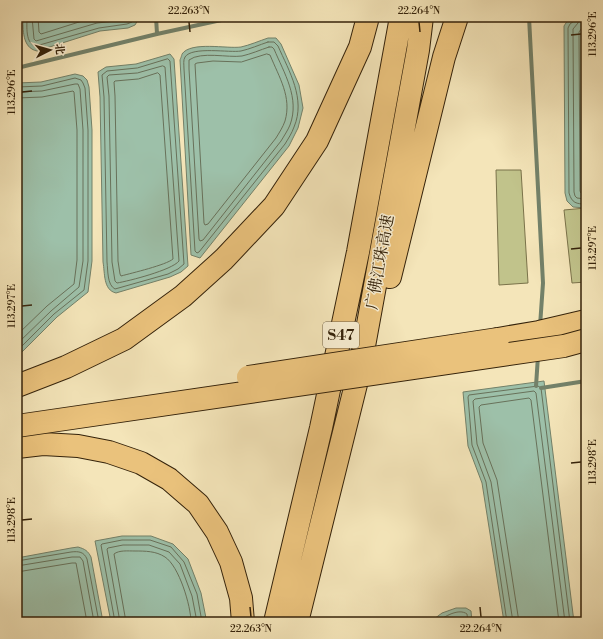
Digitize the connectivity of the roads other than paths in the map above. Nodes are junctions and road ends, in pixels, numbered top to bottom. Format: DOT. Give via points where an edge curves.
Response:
graph roads {
  1 [pos="368,17"];
  2 [pos="401,17"];
  3 [pos="422,17"];
  4 [pos="457,17"];
  5 [pos="586,321"];
  6 [pos="586,340"];
  7 [pos="360,368"];
  8 [pos="17,386"];
  9 [pos="17,412"];
  10 [pos="17,426"];
  11 [pos="17,447"];
  12 [pos="243,622"];
  13 [pos="275,622"];
  14 [pos="297,622"];
  1 -- 8 [label="highway" via="360,48 317,141 274,206 224,260 183,296 124,338 66,367"];
  2 -- 13 [label="highway, 广佛江珠高速 / S47" via="358,252 321,428"];
  3 -- 7 [label="highway, 广佛江珠高速 / S47"];
  4 -- 7 [label="highway" via="444,57 390,277"];
  5 -- 9 [label="highway, bridge" via="498,339"];
  6 -- 10 [label="highway, bridge" via="564,346"];
  7 -- 14 [label="highway, 广佛江珠高速 / S47"];
  11 -- 12 [label="highway" via="43,444 78,446 109,452 141,463 169,479 198,504 217,532 231,562 241,598"];
}
